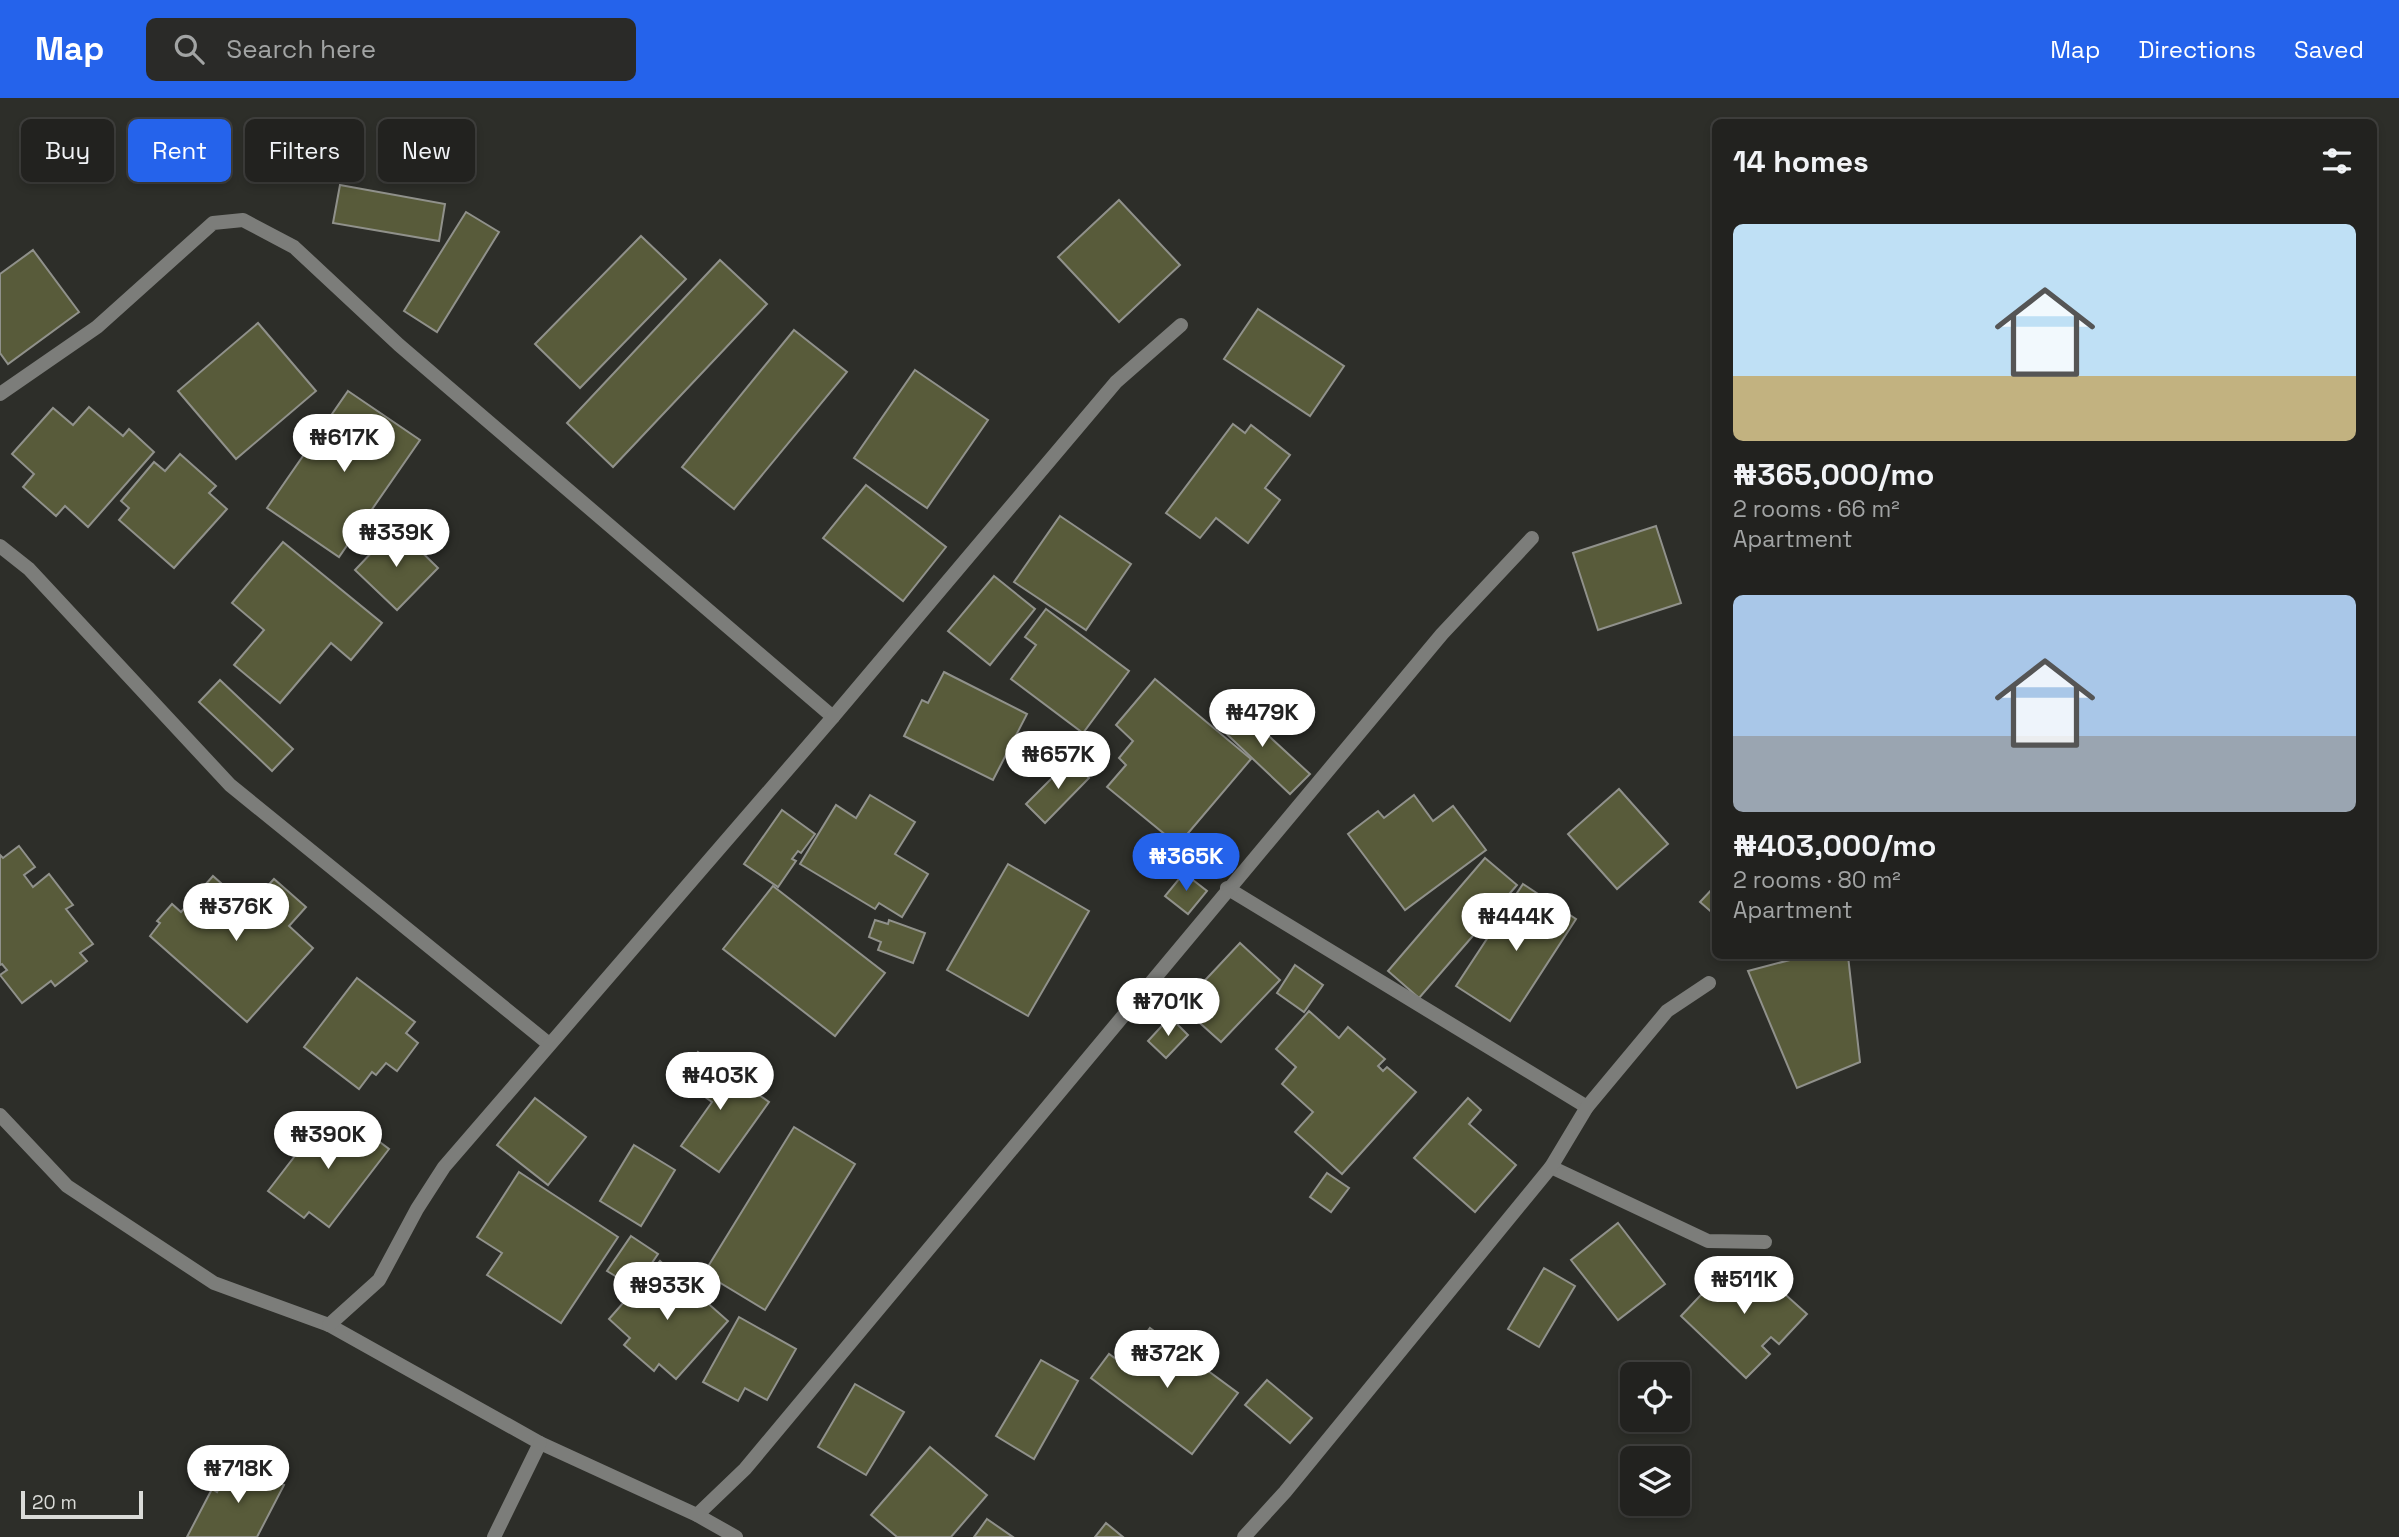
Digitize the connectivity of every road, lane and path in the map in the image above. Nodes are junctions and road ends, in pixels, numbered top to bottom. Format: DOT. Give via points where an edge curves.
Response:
graph roads {
  1 [pos="1181,325"];
  2 [pos="0,394"];
  3 [pos="1532,538"];
  4 [pos="0,546"];
  5 [pos="832,717"];
  6 [pos="1227,888"];
  7 [pos="1709,983"];
  8 [pos="549,1044"];
  9 [pos="1587,1108"];
  10 [pos="0,1115"];
  11 [pos="1551,1167"];
  12 [pos="1765,1242"];
  13 [pos="329,1325"];
  14 [pos="540,1443"];
  15 [pos="697,1515"];
  16 [pos="494,1537"];
  17 [pos="736,1537"];
  18 [pos="1244,1537"];
  1 -- 5 [label="street" via="1116,382"];
  2 -- 5 [label="street" via="97,327 213,222 243,220 294,247 399,345"];
  3 -- 6 [label="street" via="1442,634"];
  4 -- 8 [label="street" via="29,569 230,785"];
  5 -- 8 [label="street"];
  6 -- 9 [label="street"];
  6 -- 15 [label="street" via="745,1468"];
  7 -- 9 [label="street" via="1667,1011"];
  8 -- 13 [label="street" via="444,1167 379,1280"];
  9 -- 11 [label="street"];
  10 -- 13 [label="street" via="67,1186 214,1283"];
  11 -- 12 [label="street" via="1708,1241"];
  11 -- 18 [label="street"];
  13 -- 14 [label="street"];
  14 -- 15 [label="street"];
  14 -- 16 [label="street"];
  15 -- 17 [label="street"];
}
